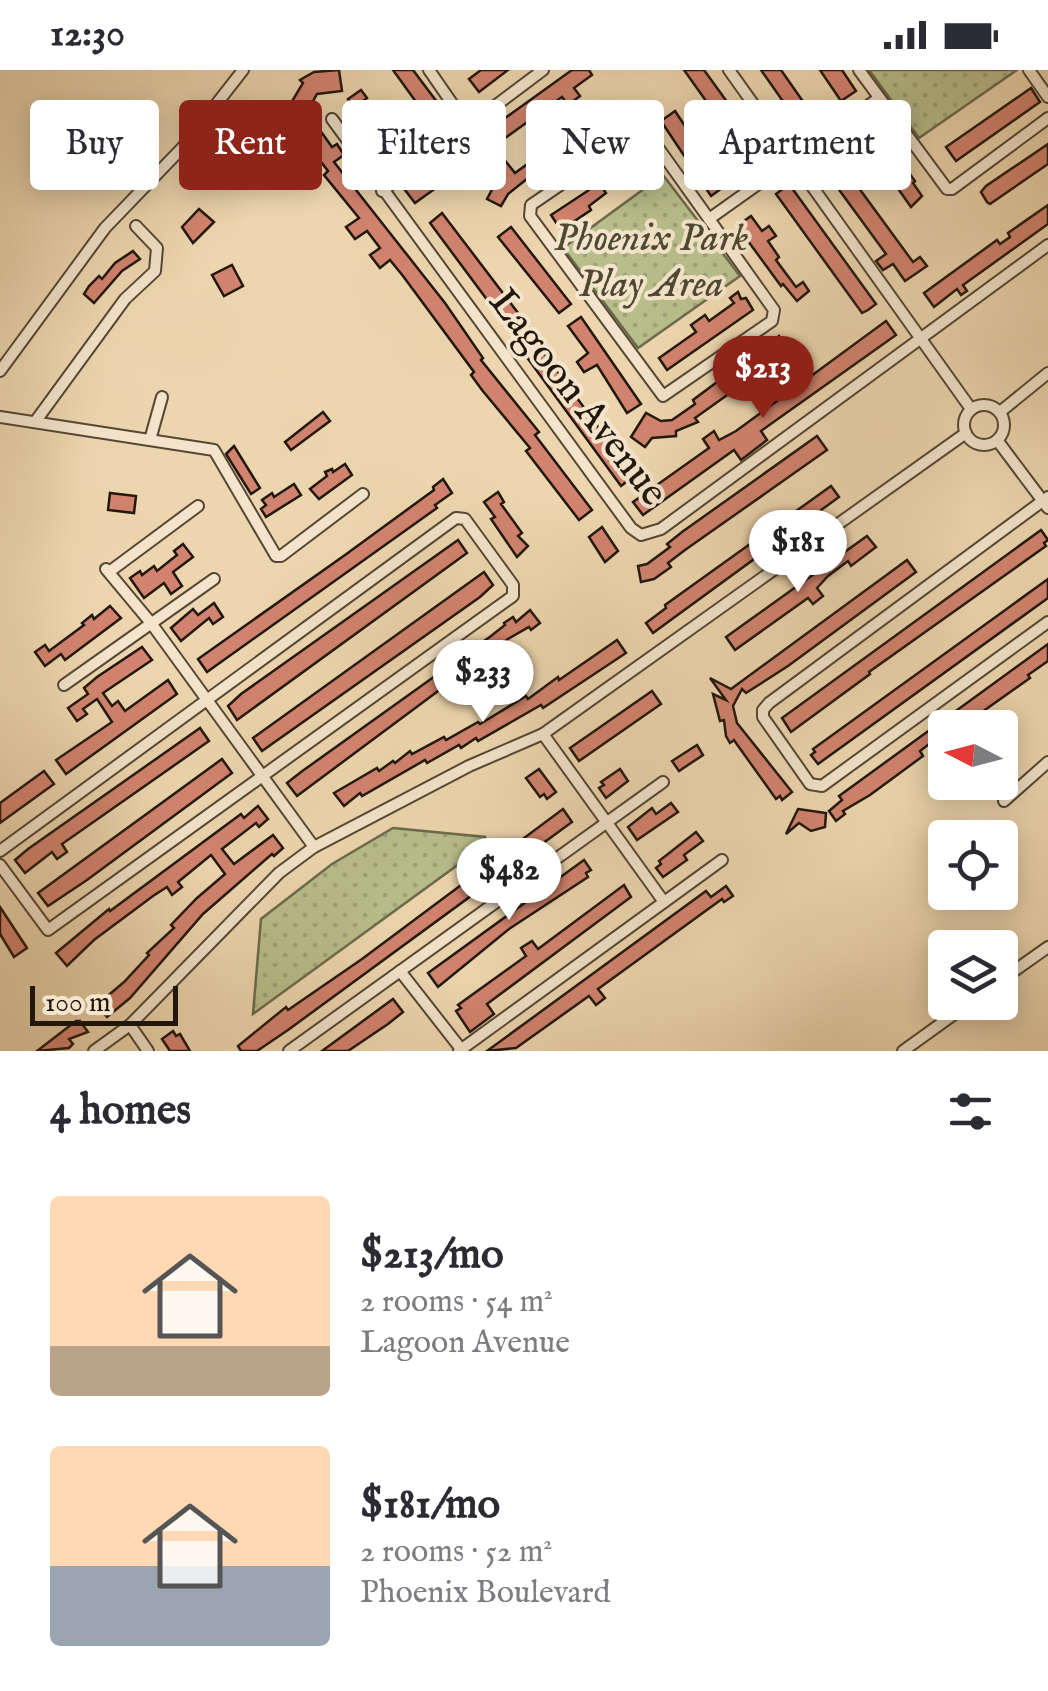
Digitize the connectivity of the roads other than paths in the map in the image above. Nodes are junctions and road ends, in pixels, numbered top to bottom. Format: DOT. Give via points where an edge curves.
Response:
graph roads {
  1 [pos="242,70"];
  2 [pos="429,70"];
  3 [pos="543,70"];
  4 [pos="729,70"];
  5 [pos="859,70"];
  6 [pos="1028,70"];
  7 [pos="878,98"];
  8 [pos="1048,98"];
  9 [pos="450,100"];
  10 [pos="502,100"];
  11 [pos="751,100"];
  12 [pos="875,100"];
  13 [pos="1048,118"];
  14 [pos="332,120"];
  15 [pos="749,190"];
  16 [pos="817,190"];
  17 [pos="382,191"];
  18 [pos="709,218"];
  19 [pos="136,226"];
  20 [pos="1048,245"];
  21 [pos="920,336"];
  22 [pos="0,371"];
  23 [pos="1048,373"];
  24 [pos="162,397"];
  25 [pos="971,409"];
  26 [pos="1000,412"];
  27 [pos="0,417"];
  28 [pos="35,422"];
  29 [pos="966,434"];
  30 [pos="150,440"];
  31 [pos="997,440"];
  32 [pos="363,494"];
  33 [pos="1046,502"];
  34 [pos="198,506"];
  35 [pos="214,579"];
  36 [pos="1048,622"];
  37 [pos="151,623"];
  38 [pos="64,686"];
  39 [pos="207,700"];
  40 [pos="543,734"];
  41 [pos="1048,762"];
  42 [pos="263,776"];
  43 [pos="663,782"];
  44 [pos="1004,801"];
  45 [pos="607,823"];
  46 [pos="314,847"];
  47 [pos="0,851"];
  48 [pos="722,860"];
  49 [pos="0,866"];
  50 [pos="664,902"];
  51 [pos="1048,947"];
  52 [pos="1018,969"];
  53 [pos="400,971"];
  54 [pos="945,1020"];
  55 [pos="130,1025"];
  56 [pos="460,1050"];
  57 [pos="94,1051"];
  58 [pos="148,1051"];
  59 [pos="289,1051"];
  60 [pos="903,1051"];
  1 -- 22 [label="street" via="184,148 105,228"];
  2 -- 9 [label="street"];
  3 -- 10 [label="street"];
  4 -- 11 [label="street"];
  5 -- 7 [label="street"];
  6 -- 8 [label="street"];
  7 -- 12 [label="street"];
  7 -- 13 [label="street" via="947,189"];
  14 -- 17 [label="street, Lagoon Avenue"];
  15 -- 18 [label="street"];
  16 -- 21 [label="street"];
  17 -- 21 [label="street, Lagoon Avenue" via="641,535 660,529"];
  18 -- 18 [label="street" via="775,316 662,396 529,210 642,132"];
  19 -- 28 [label="street" via="157,248 156,272 125,299"];
  20 -- 21 [label="street"];
  21 -- 25 [label="street"];
  23 -- 26 [label="street"];
  24 -- 30 [label="street"];
  25 -- 26 [label="street" via="989,405"];
  25 -- 29 [label="street"];
  26 -- 31 [label="street" via="1004,429"];
  27 -- 28 [label="street"];
  28 -- 30 [label="street"];
  29 -- 31 [label="street" via="980,444"];
  29 -- 40 [label="street"];
  30 -- 32 [label="street" via="214,450 276,556"];
  31 -- 33 [label="street"];
  33 -- 36 [label="street" via="769,704 764,717 810,784 822,786"];
  34 -- 37 [label="street" via="108,571"];
  35 -- 37 [label="street"];
  37 -- 38 [label="street"];
  37 -- 39 [label="street"];
  39 -- 42 [label="street"];
  39 -- 42 [label="street" via="456,518 465,520 514,585 513,596"];
  39 -- 47 [label="street"];
  40 -- 45 [label="street"];
  40 -- 46 [label="street"];
  41 -- 44 [label="street"];
  42 -- 46 [label="street"];
  42 -- 49 [label="street" via="48,930"];
  43 -- 45 [label="street"];
  45 -- 50 [label="street"];
  45 -- 53 [label="street"];
  46 -- 55 [label="street" via="279,873"];
  48 -- 50 [label="street"];
  50 -- 56 [label="street"];
  51 -- 52 [label="street"];
  53 -- 56 [label="street"];
  53 -- 59 [label="street"];
  54 -- 60 [label="street"];
  55 -- 57 [label="street"];
  55 -- 58 [label="street"];
}
